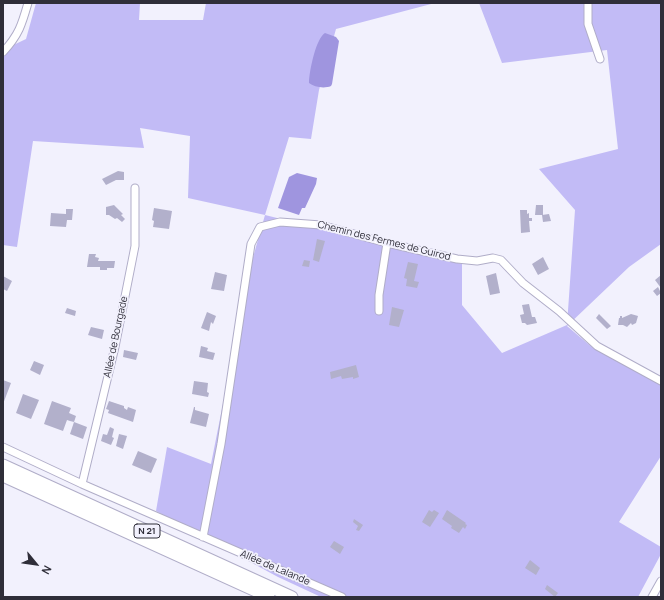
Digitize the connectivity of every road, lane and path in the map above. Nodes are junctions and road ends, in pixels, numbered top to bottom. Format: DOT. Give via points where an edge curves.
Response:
graph roads {
  1 [pos="28,3"];
  2 [pos="588,3"];
  3 [pos="3,52"];
  4 [pos="600,59"];
  5 [pos="135,188"];
  6 [pos="387,243"];
  7 [pos="379,311"];
  8 [pos="661,381"];
  9 [pos="3,447"];
  10 [pos="3,465"];
  11 [pos="3,476"];
  12 [pos="82,484"];
  13 [pos="203,537"];
  14 [pos="661,581"];
  15 [pos="269,597"];
  16 [pos="292,597"];
  17 [pos="342,597"];
  18 [pos="652,597"];
  1 -- 3 [label="street" via="21,28"];
  2 -- 4 [label="street" via="588,24"];
  5 -- 12 [label="street, Allée de Bourgade" via="135,246 115,347"];
  6 -- 7 [label="street"];
  6 -- 8 [label="street, Chemin des Fermes de Guirod" via="456,259 501,260 523,283 559,311 597,346"];
  6 -- 13 [label="street, Chemin des Fermes de Guirod" via="321,225 280,222 260,227 251,244 221,444"];
  9 -- 12 [label="street, Allée de Lalande"];
  10 -- 16 [label="highway, N 21"];
  11 -- 15 [label="highway, N 21"];
  12 -- 13 [label="street, Allée de Lalande"];
  13 -- 17 [label="street, Allée de Lalande"];
  14 -- 18 [label="street"];
}
